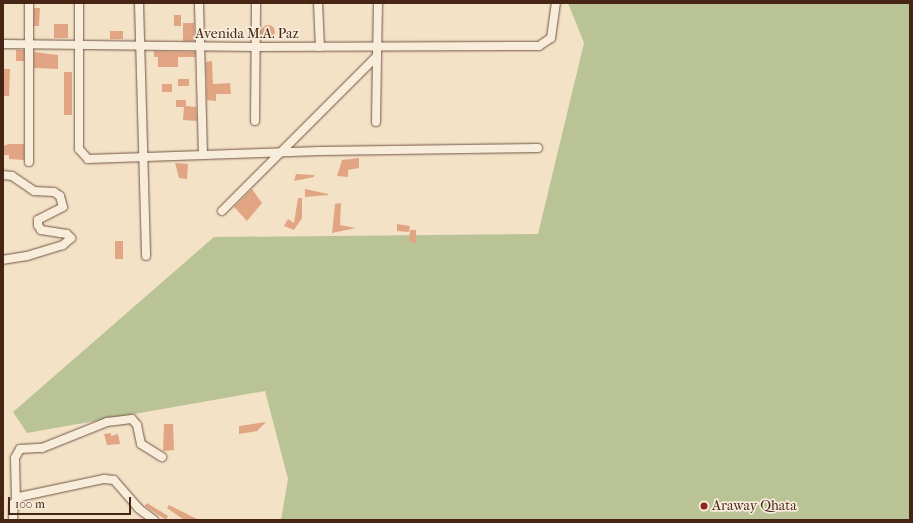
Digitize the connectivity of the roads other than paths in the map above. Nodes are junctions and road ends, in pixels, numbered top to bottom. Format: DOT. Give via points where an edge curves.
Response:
graph roads {
  1 [pos="29,3"];
  2 [pos="79,3"];
  3 [pos="139,3"];
  4 [pos="199,3"];
  5 [pos="256,3"];
  6 [pos="318,3"];
  7 [pos="378,3"];
  8 [pos="556,3"];
  9 [pos="3,44"];
  10 [pos="29,45"];
  11 [pos="78,45"];
  12 [pos="139,46"];
  13 [pos="378,46"];
  14 [pos="200,47"];
  15 [pos="255,47"];
  16 [pos="320,47"];
  17 [pos="377,56"];
  18 [pos="256,122"];
  19 [pos="376,122"];
  20 [pos="538,148"];
  21 [pos="278,153"];
  22 [pos="203,155"];
  23 [pos="141,156"];
  24 [pos="29,162"];
  25 [pos="3,175"];
  26 [pos="222,211"];
  27 [pos="146,256"];
  28 [pos="3,260"];
  29 [pos="162,457"];
  30 [pos="16,500"];
  31 [pos="13,520"];
  32 [pos="154,520"];
  1 -- 10 [label="street"];
  2 -- 11 [label="street"];
  3 -- 12 [label="street"];
  4 -- 14 [label="street"];
  5 -- 15 [label="street"];
  6 -- 16 [label="street"];
  7 -- 13 [label="street"];
  8 -- 13 [label="street, Avenida M.A. Paz" via="551,38 538,46"];
  9 -- 10 [label="street, Avenida M.A. Paz"];
  10 -- 11 [label="street, Avenida M.A. Paz"];
  10 -- 24 [label="street"];
  11 -- 12 [label="street, Avenida M.A. Paz"];
  11 -- 23 [label="street" via="79,149 88,159"];
  12 -- 14 [label="street, Avenida M.A. Paz"];
  12 -- 23 [label="street"];
  13 -- 16 [label="street, Avenida M.A. Paz"];
  13 -- 17 [label="street"];
  14 -- 15 [label="street, Avenida M.A. Paz"];
  14 -- 22 [label="street"];
  15 -- 16 [label="street, Avenida M.A. Paz"];
  15 -- 18 [label="street"];
  17 -- 19 [label="street"];
  17 -- 21 [label="street"];
  20 -- 21 [label="street"];
  21 -- 22 [label="street"];
  21 -- 26 [label="street"];
  22 -- 23 [label="street"];
  23 -- 27 [label="street"];
  25 -- 28 [label="street" via="16,178 34,191 54,192 60,196 63,207 38,220 38,225 47,233 68,234 71,238 62,245 27,256"];
  29 -- 30 [label="street" via="140,444 137,425 132,419 107,422 42,448 20,449 15,458"];
  30 -- 31 [label="street"];
  30 -- 32 [label="street" via="85,481 114,480 138,508"];
}
